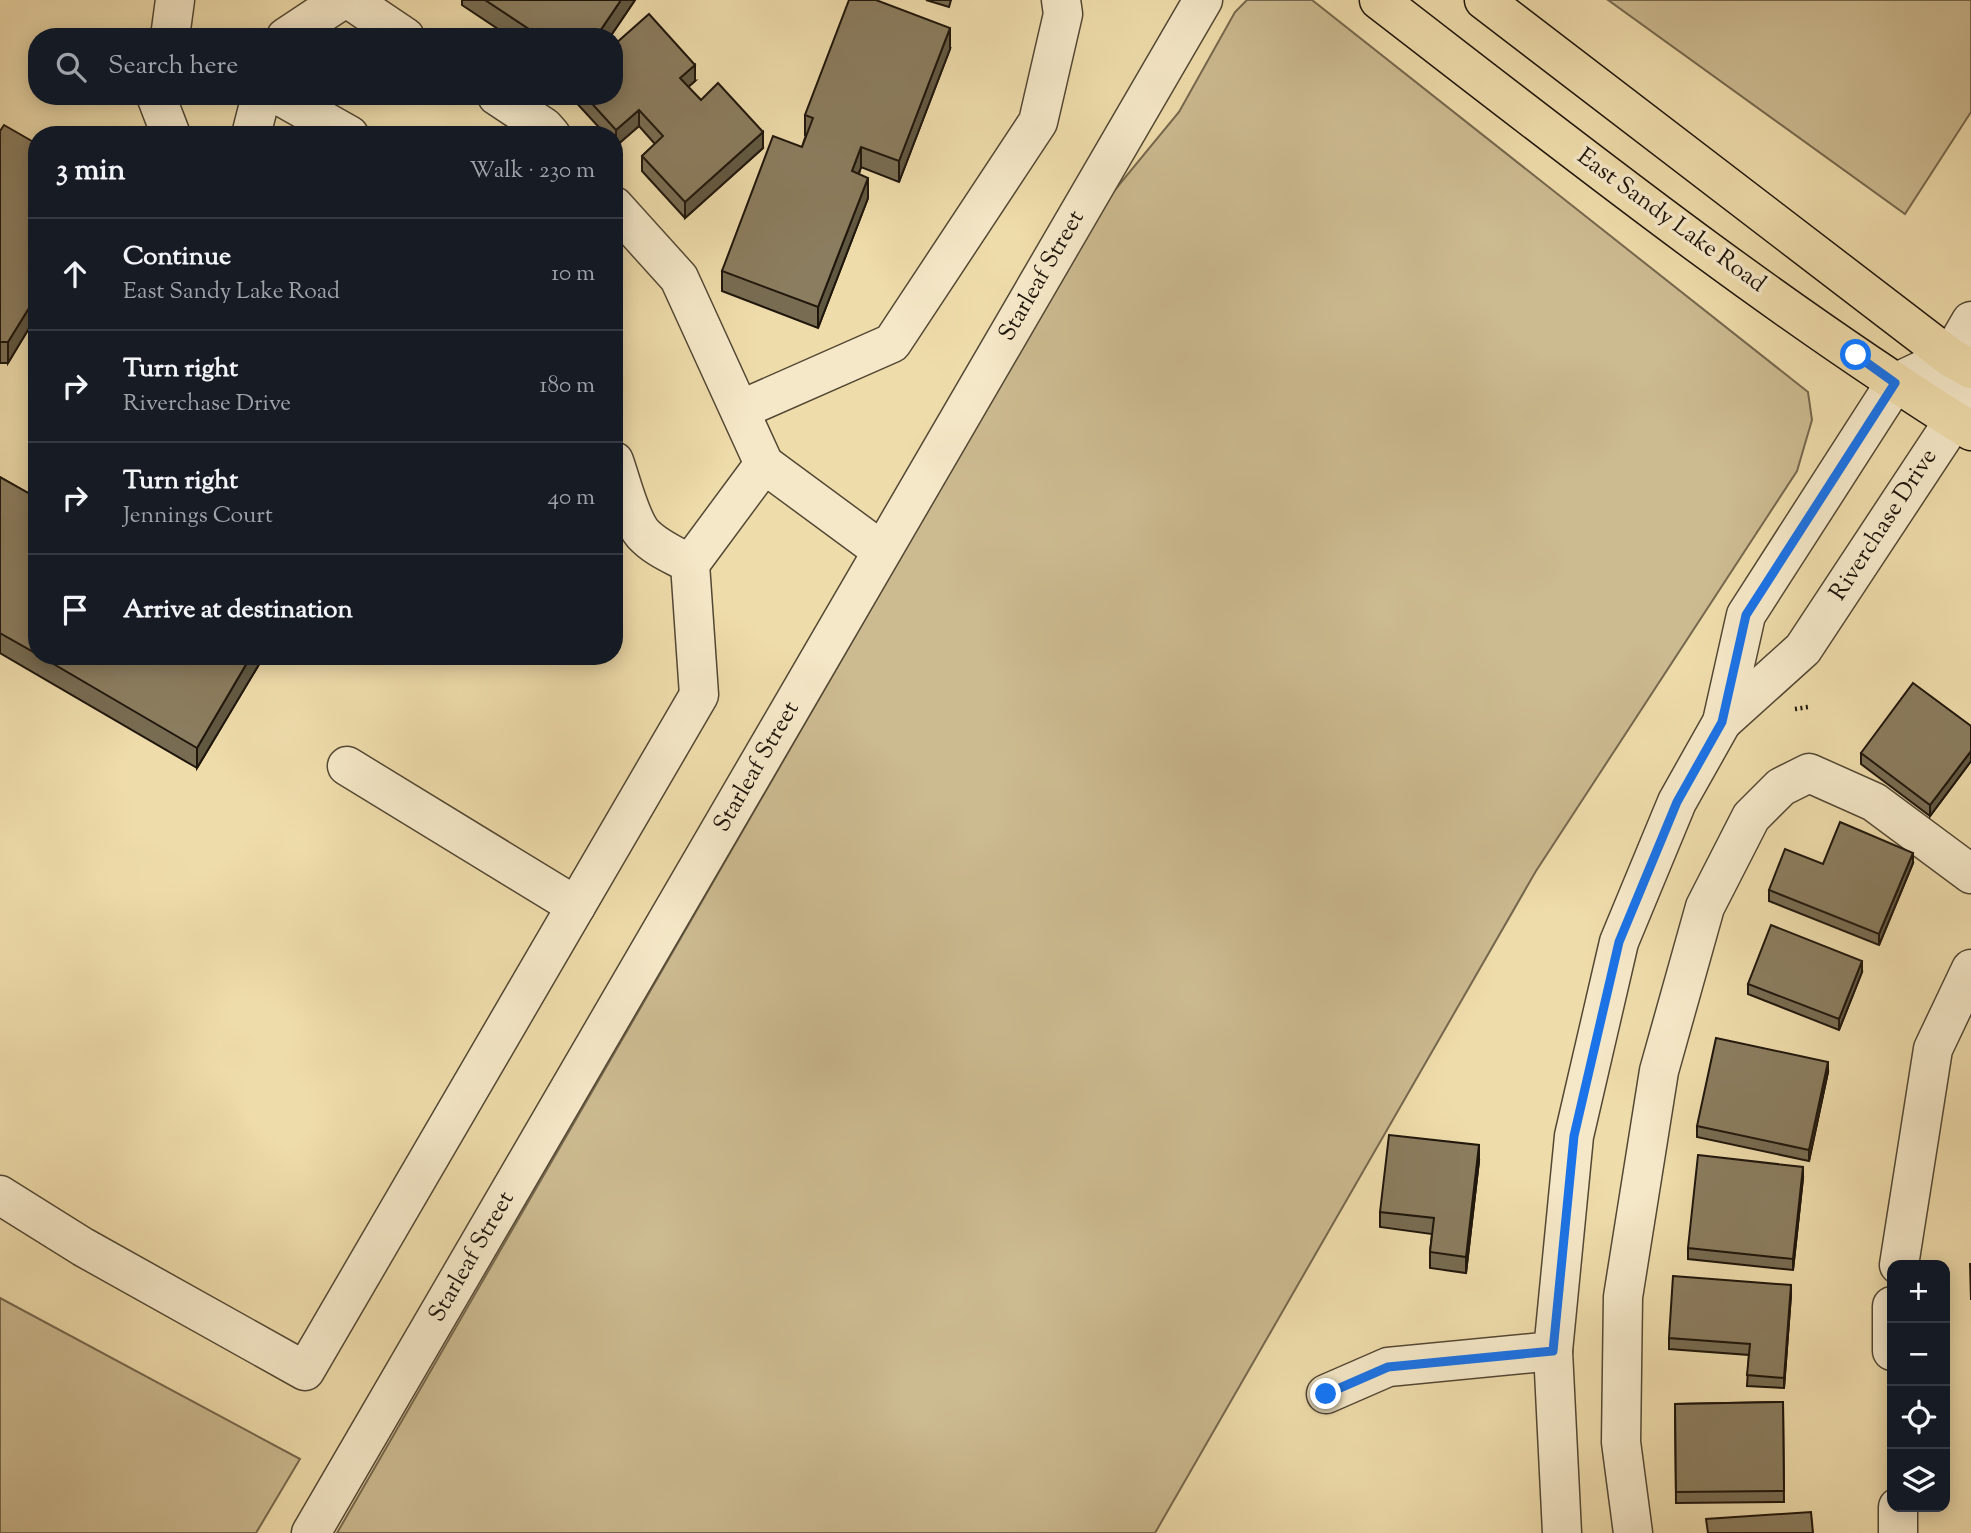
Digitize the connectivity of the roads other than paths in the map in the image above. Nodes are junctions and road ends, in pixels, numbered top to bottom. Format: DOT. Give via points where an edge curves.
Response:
graph roads {
  1 [pos="175,0"];
  2 [pos="342,0"];
  3 [pos="350,0"];
  4 [pos="1060,0"];
  5 [pos="1203,0"];
  6 [pos="1379,0"];
  7 [pos="1484,0"];
  8 [pos="171,28"];
  9 [pos="300,28"];
  10 [pos="392,28"];
  11 [pos="159,105"];
  12 [pos="259,105"];
  13 [pos="296,105"];
  14 [pos="511,105"];
  15 [pos="167,126"];
  16 [pos="253,126"];
  17 [pos="333,126"];
  18 [pos="542,126"];
  19 [pos="623,216"];
  20 [pos="1971,321"];
  21 [pos="1960,363"];
  22 [pos="1895,383"];
  23 [pos="740,410"];
  24 [pos="1962,426"];
  25 [pos="764,464"];
  26 [pos="623,487"];
  27 [pos="882,551"];
  28 [pos="690,564"];
  29 [pos="1722,722"];
  30 [pos="347,766"];
  31 [pos="1971,874"];
  32 [pos="576,906"];
  33 [pos="1971,969"];
  34 [pos="0,1195"];
  35 [pos="1900,1260"];
  36 [pos="1553,1351"];
  37 [pos="1326,1394"];
  38 [pos="1898,1512"];
  39 [pos="311,1533"];
  40 [pos="1562,1533"];
  41 [pos="1633,1533"];
  42 [pos="1899,1533"];
  1 -- 8 [label="street"];
  2 -- 9 [label="street"];
  3 -- 10 [label="street"];
  4 -- 23 [label="street" via="1063,14 1038,122 892,343"];
  5 -- 27 [label="street, Starleaf Street"];
  6 -- 22 [label="main road, East Sandy Lake Road" via="1605,175"];
  7 -- 21 [label="main road"];
  11 -- 15 [label="street"];
  12 -- 16 [label="street"];
  13 -- 17 [label="street"];
  14 -- 18 [label="street"];
  19 -- 23 [label="street" via="679,278"];
  20 -- 21 [label="street"];
  21 -- 22 [label="street"];
  21 -- 24 [label="street"];
  22 -- 24 [label="main road, East Sandy Lake Road"];
  22 -- 29 [label="street, Riverchase Drive" via="1746,615"];
  23 -- 25 [label="street"];
  24 -- 29 [label="street, Riverchase Drive" via="1803,649"];
  25 -- 27 [label="street"];
  25 -- 28 [label="street"];
  26 -- 28 [label="street" via="641,532 657,547"];
  27 -- 39 [label="street, Starleaf Street"];
  28 -- 32 [label="street" via="699,695"];
  29 -- 36 [label="street, Riverchase Drive" via="1677,802 1619,942 1574,1136"];
  30 -- 32 [label="street"];
  31 -- 41 [label="street" via="1874,802 1809,773 1781,787 1751,817 1705,907 1658,1071 1623,1297 1621,1442"];
  32 -- 34 [label="street" via="305,1371 83,1247"];
  33 -- 35 [label="street" via="1933,1049"];
  36 -- 37 [label="street" via="1388,1367"];
  36 -- 40 [label="street, Riverchase Drive"];
  38 -- 42 [label="street"];
}
